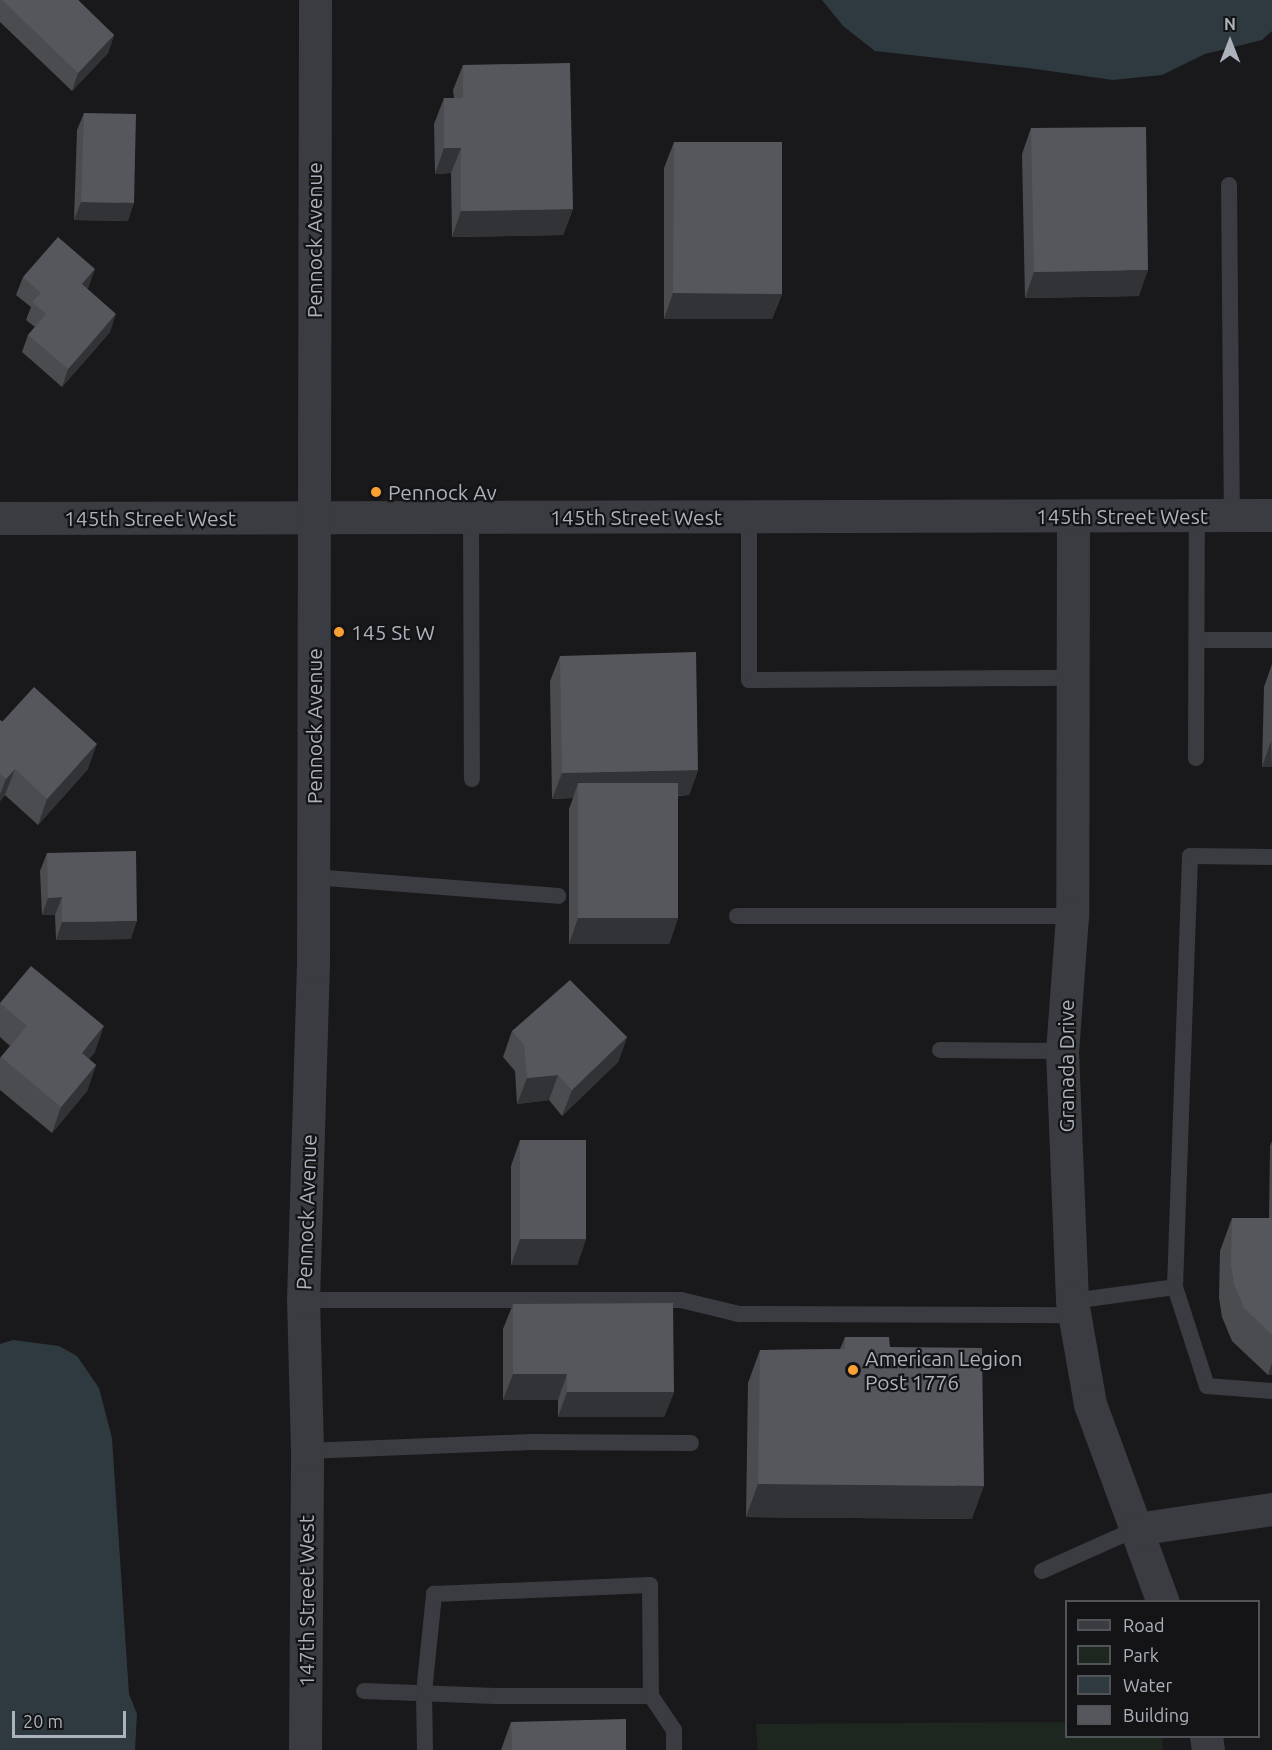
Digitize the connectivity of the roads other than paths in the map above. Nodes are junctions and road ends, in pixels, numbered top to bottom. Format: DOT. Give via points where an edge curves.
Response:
graph roads {
  1 [pos="315,0"];
  2 [pos="1229,185"];
  3 [pos="1197,515"];
  4 [pos="1232,515"];
  5 [pos="1272,515"];
  6 [pos="1072,516"];
  7 [pos="749,517"];
  8 [pos="0,518"];
  9 [pos="314,518"];
  10 [pos="471,518"];
  11 [pos="1197,640"];
  12 [pos="1272,640"];
  13 [pos="1072,678"];
  14 [pos="1196,758"];
  15 [pos="472,779"];
  16 [pos="1272,857"];
  17 [pos="313,877"];
  18 [pos="558,896"];
  19 [pos="737,916"];
  20 [pos="1072,916"];
  21 [pos="940,1050"];
  22 [pos="1062,1051"];
  23 [pos="1175,1287"];
  24 [pos="303,1300"];
  25 [pos="1073,1308"];
  26 [pos="1272,1391"];
  27 [pos="691,1443"];
  28 [pos="307,1451"];
  29 [pos="1272,1509"];
  30 [pos="1136,1529"];
  31 [pos="1042,1571"];
  32 [pos="1162,1600"];
  33 [pos="364,1691"];
  34 [pos="424,1693"];
  35 [pos="651,1696"];
  36 [pos="305,1750"];
  37 [pos="425,1750"];
  38 [pos="674,1750"];
  1 -- 9 [label="street, Pennock Avenue"];
  2 -- 4 [label="lane"];
  3 -- 4 [label="street, 145th Street West"];
  3 -- 6 [label="street, 145th Street West"];
  3 -- 11 [label="lane"];
  4 -- 5 [label="street, 145th Street West"];
  6 -- 7 [label="street, 145th Street West"];
  6 -- 13 [label="street, Granada Drive"];
  7 -- 10 [label="street, 145th Street West"];
  7 -- 13 [label="lane" via="749,680"];
  8 -- 9 [label="street, 145th Street West"];
  9 -- 10 [label="street, 145th Street West"];
  9 -- 17 [label="street, Pennock Avenue"];
  10 -- 15 [label="lane"];
  11 -- 12 [label="lane"];
  11 -- 14 [label="lane"];
  13 -- 20 [label="street, Granada Drive"];
  16 -- 23 [label="lane" via="1191,856"];
  17 -- 18 [label="lane"];
  17 -- 24 [label="street, Pennock Avenue"];
  19 -- 20 [label="lane"];
  20 -- 22 [label="street, Granada Drive"];
  21 -- 22 [label="lane"];
  22 -- 25 [label="street, Granada Drive"];
  23 -- 25 [label="lane"];
  23 -- 26 [label="lane" via="1207,1386"];
  24 -- 25 [label="lane" via="681,1300 739,1314"];
  24 -- 28 [label="street, Pennock Avenue"];
  25 -- 30 [label="street, Granada Drive" via="1090,1404"];
  27 -- 28 [label="lane" via="531,1442"];
  28 -- 36 [label="street, 147th Street West"];
  29 -- 30 [label="street"];
  30 -- 31 [label="lane"];
  30 -- 32 [label="street, Granada Drive"];
  33 -- 34 [label="lane"];
  34 -- 35 [label="lane"];
  34 -- 35 [label="lane" via="434,1594 650,1586"];
  34 -- 37 [label="lane"];
  35 -- 38 [label="lane" via="674,1730"];
}
